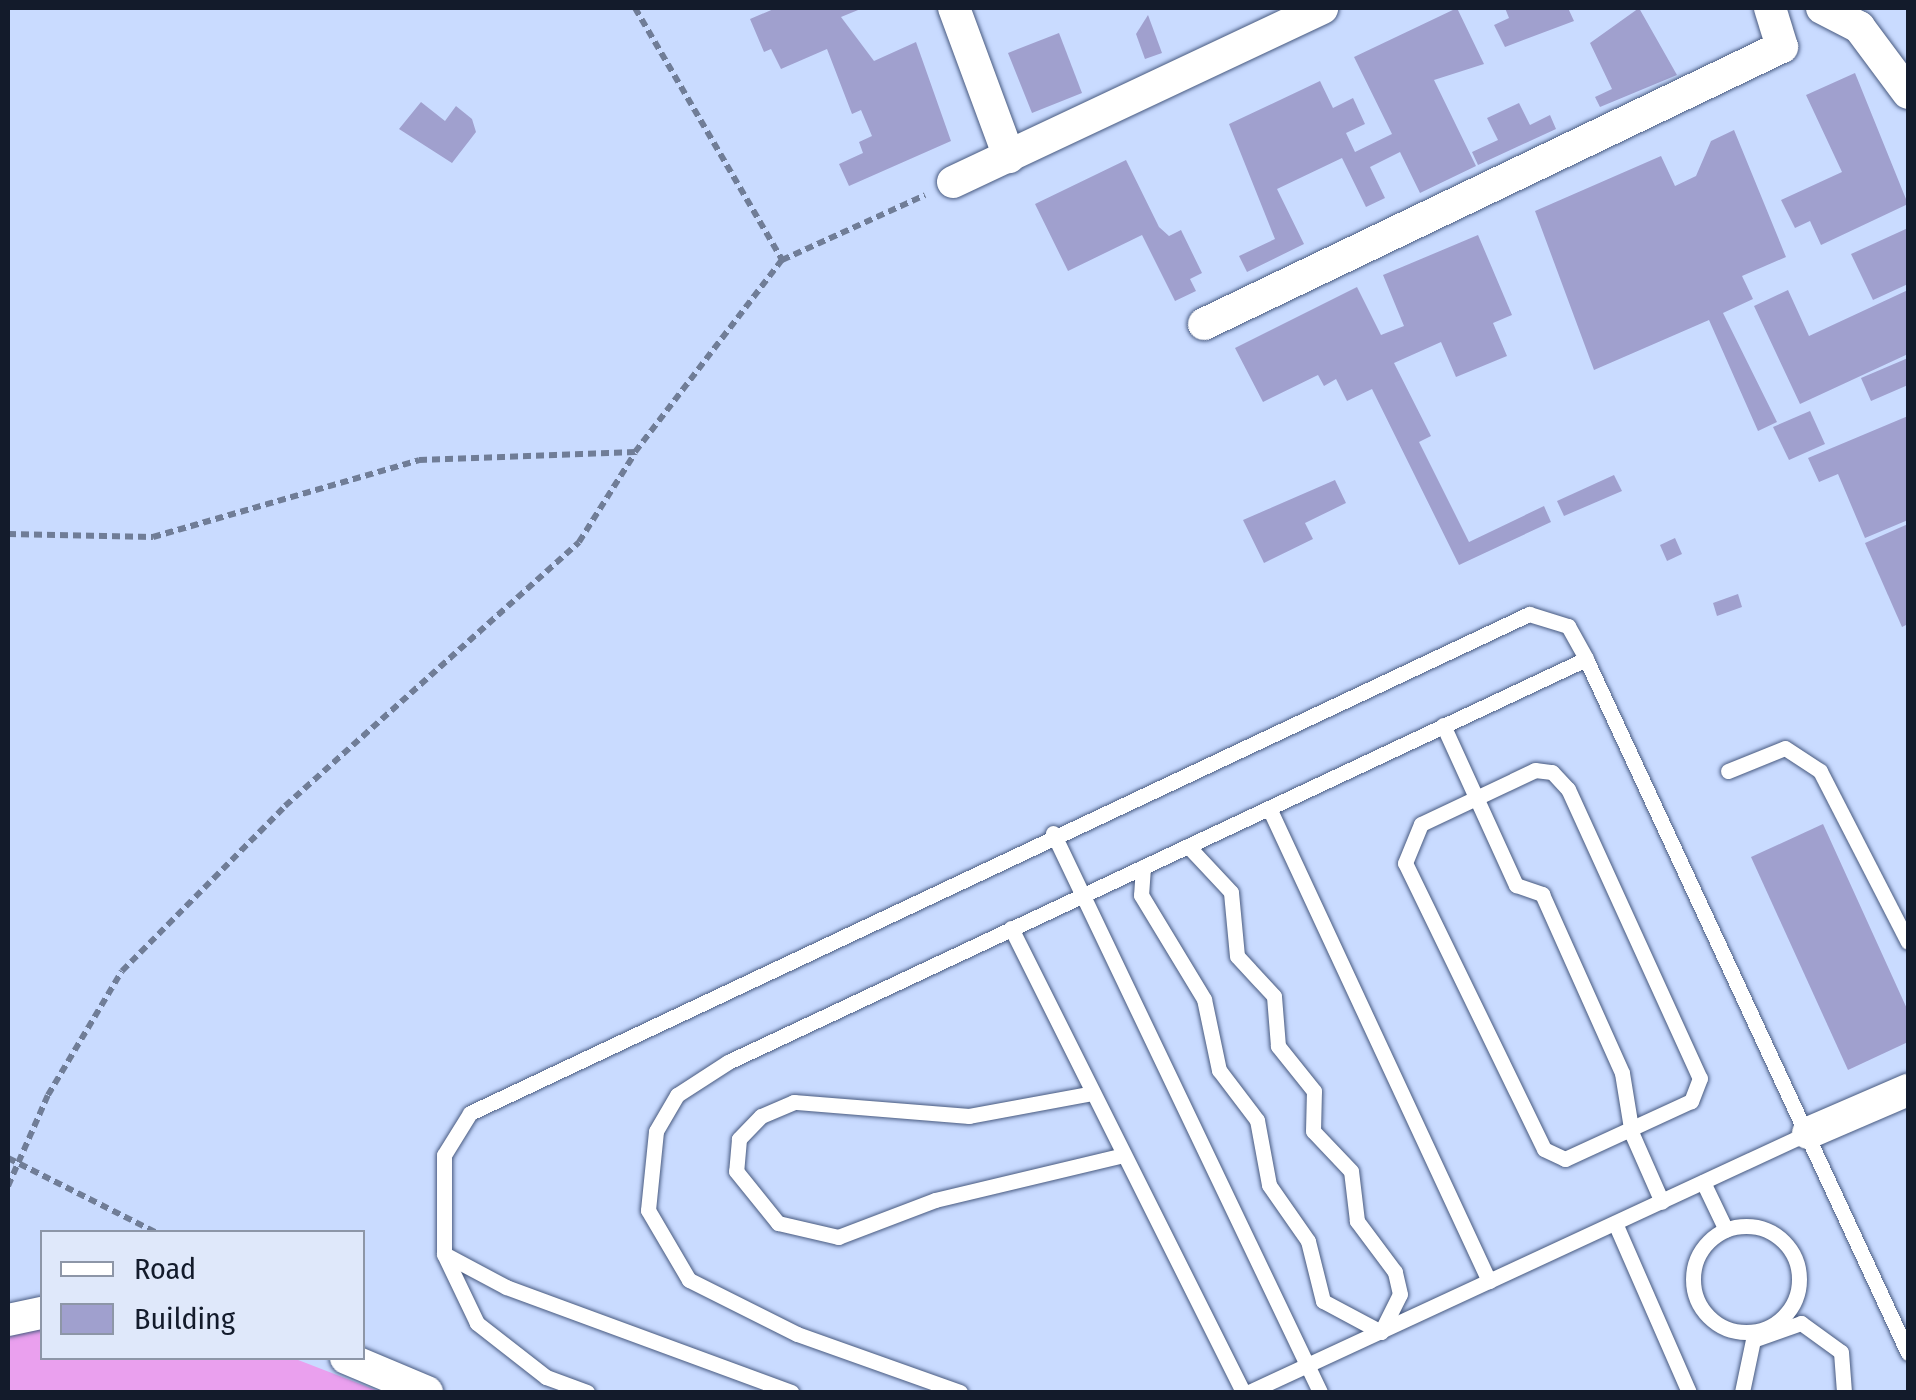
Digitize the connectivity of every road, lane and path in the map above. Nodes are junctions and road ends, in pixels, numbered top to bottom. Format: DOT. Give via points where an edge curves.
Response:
graph roads {
  1 [pos="635,8"];
  2 [pos="954,8"];
  3 [pos="1322,8"];
  4 [pos="1770,8"];
  5 [pos="1822,8"];
  6 [pos="1908,93"];
  7 [pos="1009,156"];
  8 [pos="954,182"];
  9 [pos="782,260"];
  10 [pos="1204,324"];
  11 [pos="636,452"];
  12 [pos="8,534"];
  13 [pos="1586,659"];
  14 [pos="1443,725"];
  15 [pos="1728,771"];
  16 [pos="1476,798"];
  17 [pos="1269,808"];
  18 [pos="1053,834"];
  19 [pos="1188,846"];
  20 [pos="1143,867"];
  21 [pos="1081,896"];
  22 [pos="1012,928"];
  23 [pos="1908,942"];
  24 [pos="1908,1090"];
  25 [pos="1094,1093"];
  26 [pos="1632,1134"];
  27 [pos="1808,1134"];
  28 [pos="1124,1154"];
  29 [pos="8,1158"];
  30 [pos="20,1165"];
  31 [pos="1703,1182"];
  32 [pos="8,1186"];
  33 [pos="1662,1202"];
  34 [pos="1615,1223"];
  35 [pos="151,1230"];
  36 [pos="1726,1230"];
  37 [pos="444,1254"];
  38 [pos="1490,1282"];
  39 [pos="40,1312"];
  40 [pos="8,1320"];
  41 [pos="1768,1328"];
  42 [pos="1381,1332"];
  43 [pos="1908,1353"];
  44 [pos="351,1360"];
  45 [pos="1307,1366"];
  46 [pos="427,1392"];
  47 [pos="587,1392"];
  48 [pos="791,1392"];
  49 [pos="960,1392"];
  50 [pos="1246,1392"];
  51 [pos="1320,1392"];
  52 [pos="1689,1392"];
  53 [pos="1742,1392"];
  54 [pos="1844,1392"];
  1 -- 9 [label="path"];
  2 -- 7 [label="street"];
  3 -- 7 [label="street"];
  4 -- 10 [label="street" via="1782,47"];
  5 -- 6 [label="street" via="1859,27"];
  7 -- 8 [label="street"];
  8 -- 9 [label="path"];
  9 -- 11 [label="path"];
  11 -- 12 [label="path" via="420,460 154,537"];
  11 -- 30 [label="path" via="580,542 285,806 122,972 48,1095"];
  13 -- 14 [label="lane"];
  13 -- 18 [label="lane" via="1568,626 1529,614"];
  13 -- 27 [label="lane"];
  14 -- 16 [label="lane"];
  14 -- 17 [label="lane"];
  15 -- 23 [label="lane" via="1786,748 1820,771"];
  16 -- 26 [label="lane" via="1516,885 1542,894 1622,1074"];
  16 -- 26 [label="lane" via="1535,770 1552,772 1568,789 1696,1062 1690,1102"];
  16 -- 26 [label="lane" via="1411,832 1405,863 1544,1149 1574,1158"];
  17 -- 19 [label="lane"];
  17 -- 38 [label="lane"];
  18 -- 21 [label="lane"];
  18 -- 37 [label="lane" via="499,1093 470,1113 444,1155"];
  19 -- 20 [label="lane"];
  19 -- 42 [label="lane" via="1231,892 1237,956 1274,996 1278,1046 1314,1091 1314,1131 1351,1171 1357,1222 1394,1272 1400,1294"];
  20 -- 21 [label="lane"];
  20 -- 42 [label="lane" via="1141,895 1204,998 1219,1070 1257,1120 1269,1184 1308,1242 1324,1301"];
  21 -- 22 [label="lane"];
  21 -- 45 [label="lane"];
  22 -- 25 [label="lane"];
  22 -- 49 [label="lane" via="677,1095 646,1174 648,1210 689,1280 797,1334"];
  24 -- 27 [label="street"];
  25 -- 28 [label="lane"];
  25 -- 28 [label="lane" via="969,1116 794,1102 760,1116 740,1139 736,1172 778,1223 838,1238 935,1200"];
  26 -- 33 [label="lane"];
  27 -- 31 [label="lane"];
  27 -- 43 [label="lane"];
  28 -- 50 [label="lane"];
  29 -- 30 [label="path"];
  30 -- 32 [label="path"];
  30 -- 35 [label="path"];
  31 -- 33 [label="lane"];
  31 -- 36 [label="lane"];
  33 -- 34 [label="lane"];
  34 -- 38 [label="lane"];
  34 -- 52 [label="lane"];
  36 -- 41 [label="lane" via="1774,1234 1795,1258 1798,1291"];
  36 -- 41 [label="lane" via="1694,1266 1697,1300 1718,1324"];
  37 -- 47 [label="lane" via="477,1323 546,1377"];
  37 -- 48 [label="lane" via="506,1287"];
  38 -- 42 [label="lane"];
  39 -- 40 [label="street"];
  41 -- 53 [label="lane" via="1743,1356"];
  41 -- 54 [label="lane" via="1801,1323 1831,1338 1846,1368"];
  42 -- 45 [label="lane"];
  44 -- 46 [label="street"];
  45 -- 50 [label="lane"];
  45 -- 51 [label="lane"];
}
